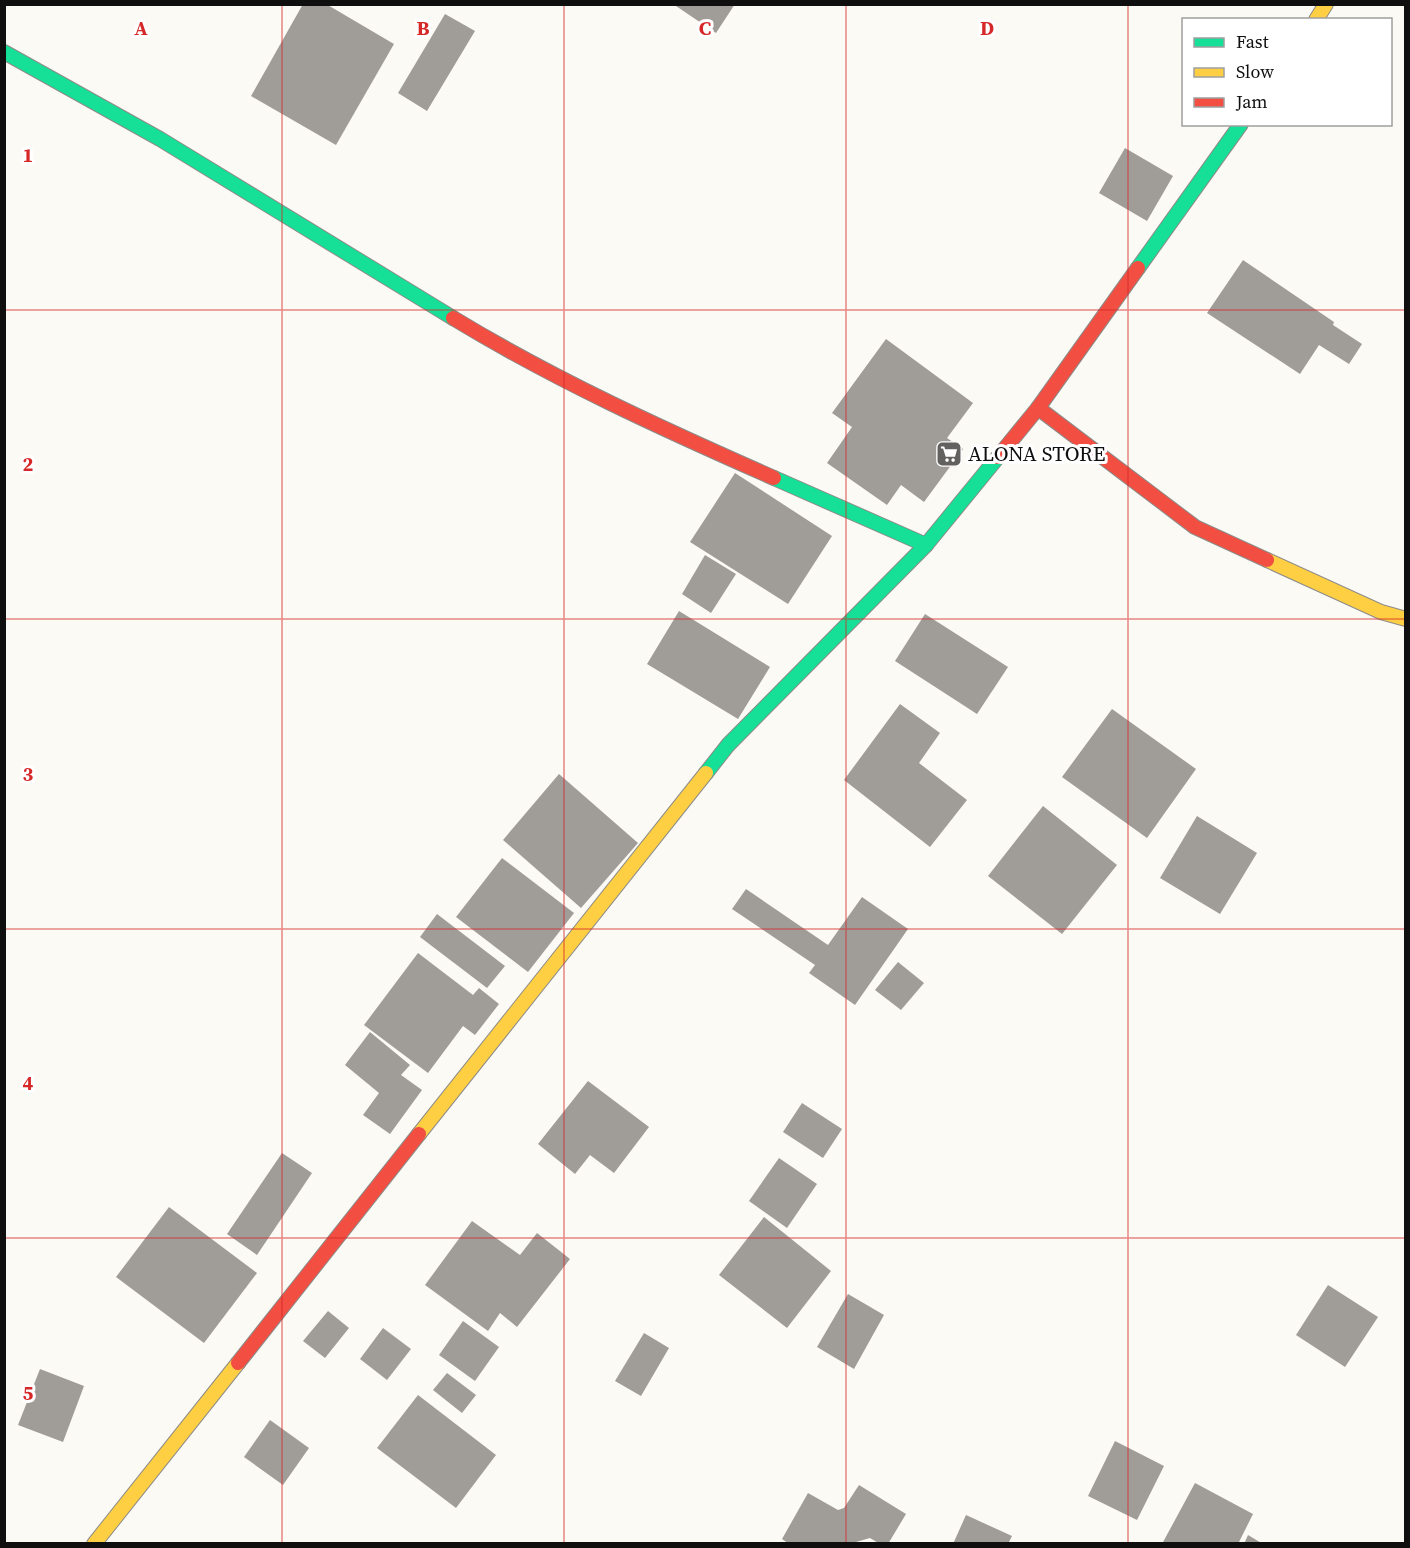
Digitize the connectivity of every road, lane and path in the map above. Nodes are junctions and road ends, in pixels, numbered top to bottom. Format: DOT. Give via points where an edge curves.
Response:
graph roads {
  1 [pos="1326,4"];
  2 [pos="1317,18"];
  3 [pos="4,52"];
  4 [pos="1239,126"];
  5 [pos="1038,408"];
  6 [pos="926,545"];
  7 [pos="1406,619"];
  8 [pos="94,1544"];
  1 -- 2 [label="street"];
  3 -- 6 [label="street" via="160,139 499,346 691,441"];
  4 -- 5 [label="street"];
  5 -- 6 [label="street"];
  5 -- 7 [label="street" via="1195,527 1381,612"];
  6 -- 8 [label="street" via="728,745"];
}
